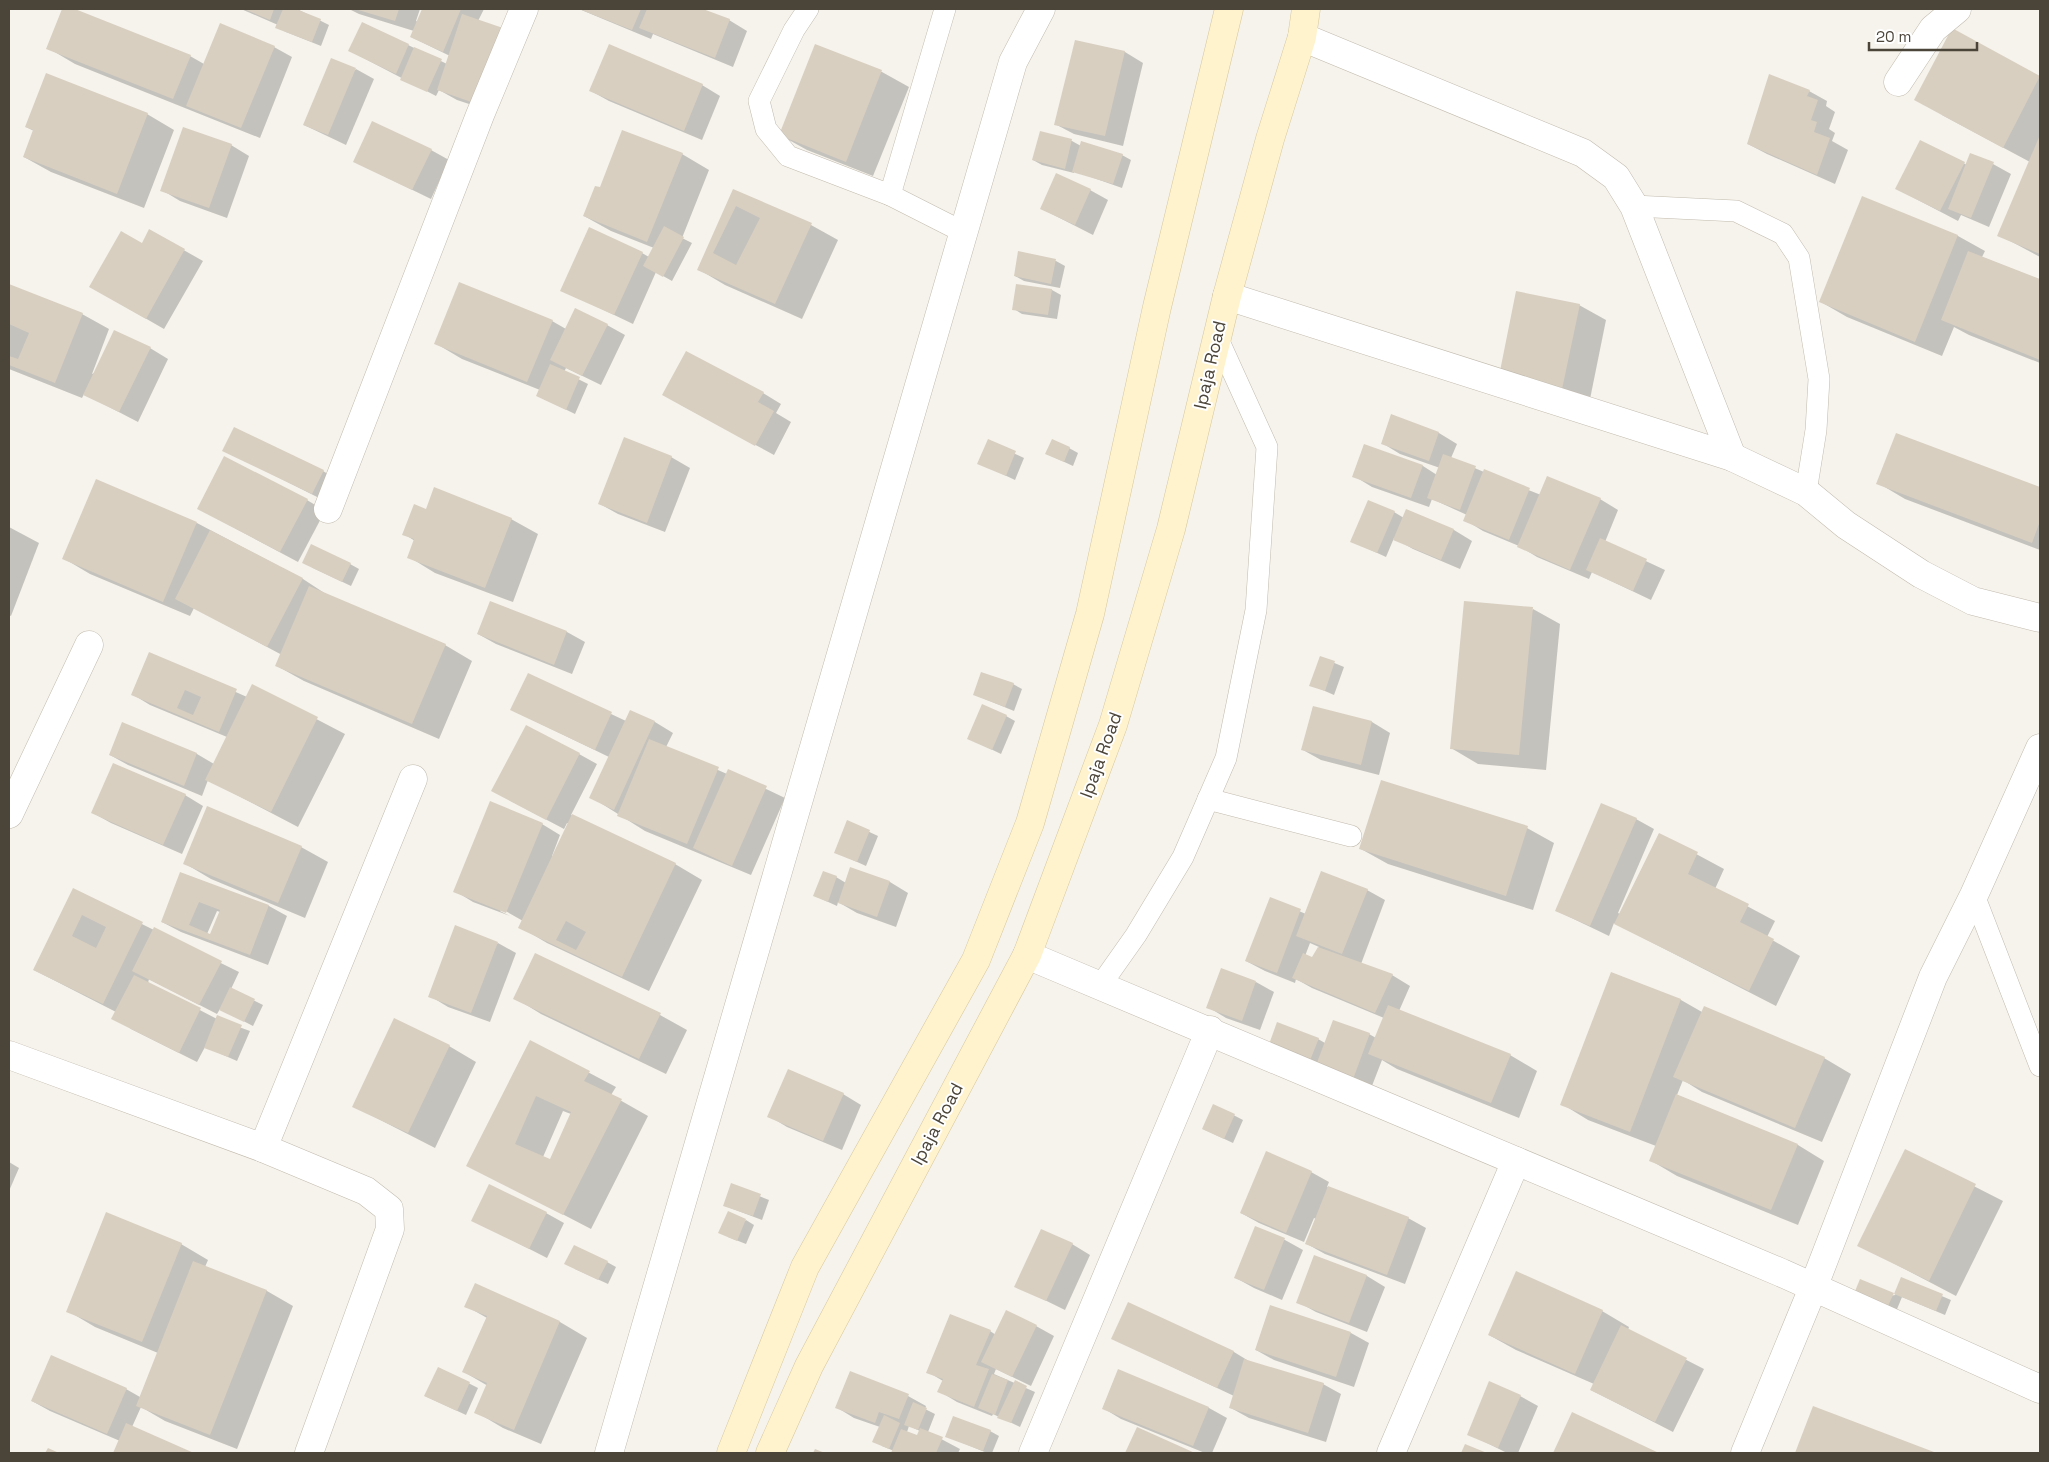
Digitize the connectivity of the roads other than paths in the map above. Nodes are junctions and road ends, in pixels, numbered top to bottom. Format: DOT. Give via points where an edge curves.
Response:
graph roads {
  1 [pos="524,9"];
  2 [pos="808,9"];
  3 [pos="945,9"];
  4 [pos="1041,9"];
  5 [pos="1229,9"];
  6 [pos="1306,9"];
  7 [pos="1957,9"];
  8 [pos="1302,37"];
  9 [pos="1898,82"];
  10 [pos="890,195"];
  11 [pos="1634,206"];
  12 [pos="963,232"];
  13 [pos="1227,296"];
  14 [pos="1217,337"];
  15 [pos="1732,457"];
  16 [pos="1806,492"];
  17 [pos="328,510"];
  18 [pos="2040,618"];
  19 [pos="89,645"];
  20 [pos="2040,748"];
  21 [pos="413,779"];
  22 [pos="1208,799"];
  23 [pos="9,814"];
  24 [pos="1351,836"];
  25 [pos="1974,895"];
  26 [pos="1027,955"];
  27 [pos="1100,986"];
  28 [pos="1210,1030"];
  29 [pos="9,1055"];
  30 [pos="2040,1066"];
  31 [pos="262,1148"];
  32 [pos="1516,1161"];
  33 [pos="1813,1288"];
  34 [pos="2040,1389"];
  35 [pos="309,1453"];
  36 [pos="609,1453"];
  37 [pos="731,1453"];
  38 [pos="770,1453"];
  39 [pos="1033,1453"];
  40 [pos="1391,1453"];
  41 [pos="1745,1453"];
  1 -- 17 [label="street"];
  2 -- 10 [label="lane" via="758,101 766,129 788,156"];
  3 -- 10 [label="lane"];
  4 -- 12 [label="street" via="1013,62"];
  5 -- 37 [label="main road" via="1157,307 1090,614 1030,823 976,960 805,1267"];
  6 -- 8 [label="main road, Ipaja Road"];
  7 -- 9 [label="street" via="1933,29"];
  8 -- 11 [label="street" via="1583,153 1616,177"];
  8 -- 13 [label="main road, Ipaja Road"];
  10 -- 12 [label="lane"];
  11 -- 15 [label="street"];
  11 -- 16 [label="lane" via="1736,211 1783,234 1799,258 1819,379 1816,430"];
  12 -- 36 [label="street"];
  13 -- 14 [label="main road, Ipaja Road"];
  13 -- 15 [label="street"];
  14 -- 22 [label="lane" via="1266,447 1256,610 1226,758"];
  14 -- 26 [label="main road, Ipaja Road" via="1171,529 1112,724"];
  15 -- 16 [label="street"];
  16 -- 18 [label="street" via="1846,525 1921,574 1973,601"];
  19 -- 23 [label="street"];
  20 -- 25 [label="street"];
  21 -- 31 [label="street"];
  22 -- 24 [label="lane"];
  22 -- 27 [label="lane" via="1183,856 1136,935"];
  25 -- 30 [label="lane"];
  25 -- 33 [label="street" via="1933,977"];
  26 -- 27 [label="street"];
  26 -- 38 [label="main road, Ipaja Road" via="809,1366"];
  27 -- 28 [label="street"];
  28 -- 32 [label="street"];
  28 -- 39 [label="street"];
  29 -- 31 [label="street"];
  31 -- 35 [label="street" via="366,1191 389,1209 390,1229"];
  32 -- 33 [label="street"];
  32 -- 40 [label="street"];
  33 -- 34 [label="street"];
  33 -- 41 [label="street"];
}
